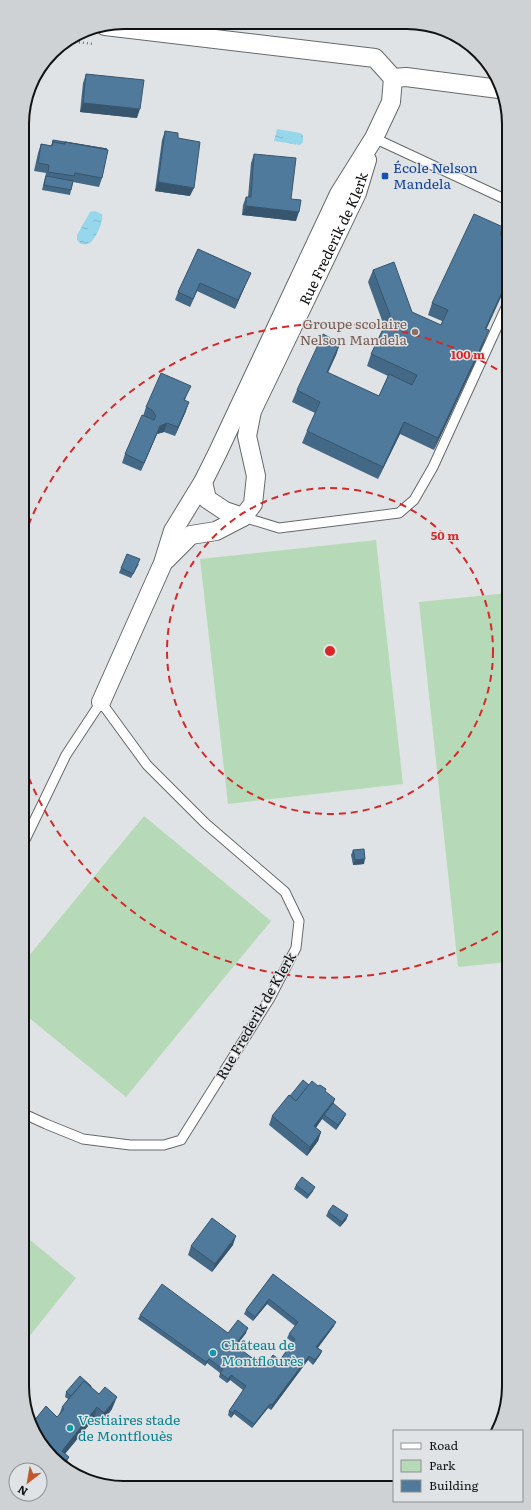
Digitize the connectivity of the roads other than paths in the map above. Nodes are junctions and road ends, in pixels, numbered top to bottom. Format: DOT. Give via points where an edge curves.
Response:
graph roads {
  1 [pos="130,29"];
  2 [pos="393,78"];
  3 [pos="495,89"];
  4 [pos="374,138"];
  5 [pos="502,198"];
  6 [pos="502,316"];
  7 [pos="203,482"];
  8 [pos="244,517"];
  9 [pos="163,563"];
  10 [pos="101,702"];
  11 [pos="29,832"];
  12 [pos="29,1116"];
  1 -- 2 [label="street" via="375,58"];
  2 -- 3 [label="street"];
  2 -- 4 [label="street, Rue Frederik de Klerk" via="391,102"];
  4 -- 5 [label="lane"];
  4 -- 7 [label="street, Rue Frederik de Klerk" via="339,194"];
  4 -- 8 [label="street, Rue Frederik de Klerk" via="357,194 252,411 247,436 256,476 253,504"];
  6 -- 8 [label="lane" via="433,467 414,500 399,513 279,528"];
  7 -- 8 [label="street" via="208,499 225,511"];
  7 -- 9 [label="street, Rue Frederik de Klerk" via="173,531"];
  8 -- 9 [label="street, Rue Frederik de Klerk" via="216,531 191,535"];
  9 -- 10 [label="street, Rue Frederik de Klerk"];
  10 -- 11 [label="lane, Rue Frederik de Klerk" via="66,755"];
  10 -- 12 [label="lane, Rue Frederik de Klerk" via="147,765 205,822 285,892 300,920 296,948 270,998 181,1140 164,1145 137,1145 83,1139"];
}
